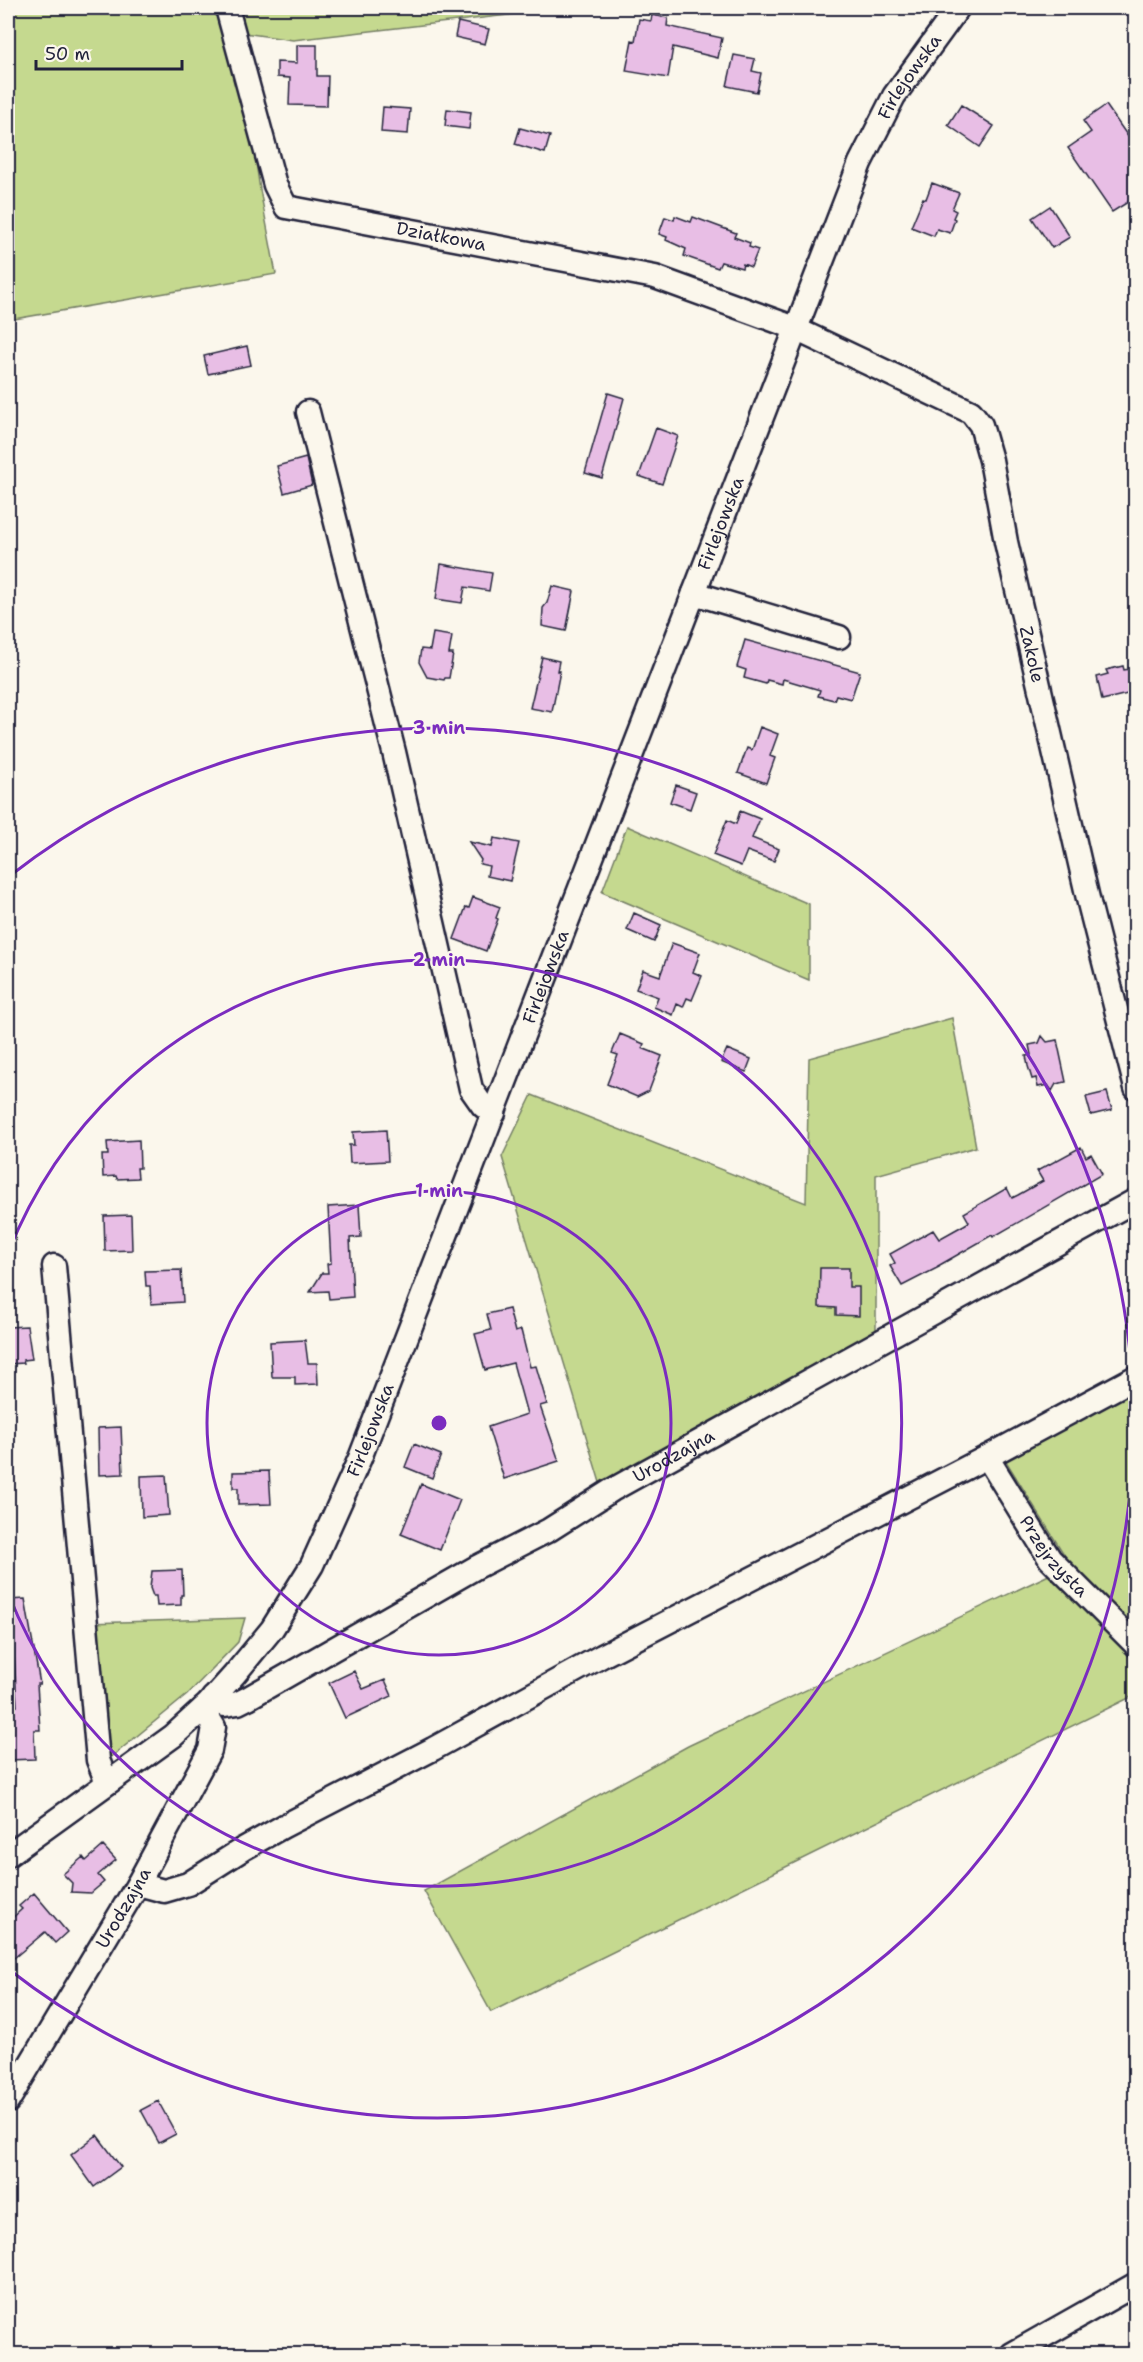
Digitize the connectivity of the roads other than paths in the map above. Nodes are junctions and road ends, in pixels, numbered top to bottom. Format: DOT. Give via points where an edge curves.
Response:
graph roads {
  1 [pos="227,8"];
  2 [pos="958,8"];
  3 [pos="795,329"];
  4 [pos="308,412"];
  5 [pos="694,593"];
  6 [pos="839,637"];
  7 [pos="1136,1088"];
  8 [pos="494,1113"];
  9 [pos="1136,1200"];
  10 [pos="54,1266"];
  11 [pos="1136,1377"];
  12 [pos="987,1457"];
  13 [pos="1136,1645"];
  14 [pos="208,1703"];
  15 [pos="107,1784"];
  16 [pos="8,1855"];
  17 [pos="138,1884"];
  18 [pos="8,2101"];
  19 [pos="1136,2284"];
  20 [pos="1012,2355"];
  1 -- 3 [label="street, Działkowa" via="275,185 286,207 656,277"];
  2 -- 3 [label="street, Firlejowska" via="908,75 878,124"];
  3 -- 5 [label="street, Firlejowska"];
  3 -- 7 [label="street, Zakole" via="971,412 981,425 1089,903"];
  4 -- 8 [label="street" via="394,752 471,1089 483,1106"];
  5 -- 6 [label="street"];
  5 -- 8 [label="street, Firlejowska"];
  8 -- 14 [label="street, Firlejowska" via="325,1541 272,1629"];
  9 -- 14 [label="street, Urodzajna" via="612,1490 549,1530 248,1698 225,1706"];
  10 -- 15 [label="street" via="98,1760"];
  11 -- 12 [label="street"];
  12 -- 13 [label="street, Przejrzysta" via="1050,1559"];
  12 -- 17 [label="street" via="284,1826 188,1884 164,1891"];
  14 -- 15 [label="street, Firlejowska" via="168,1739"];
  14 -- 17 [label="street, Urodzajna" via="214,1727 210,1750"];
  15 -- 16 [label="street, Firlejowska"];
  17 -- 18 [label="street, Urodzajna"];
  19 -- 20 [label="street"];
}
